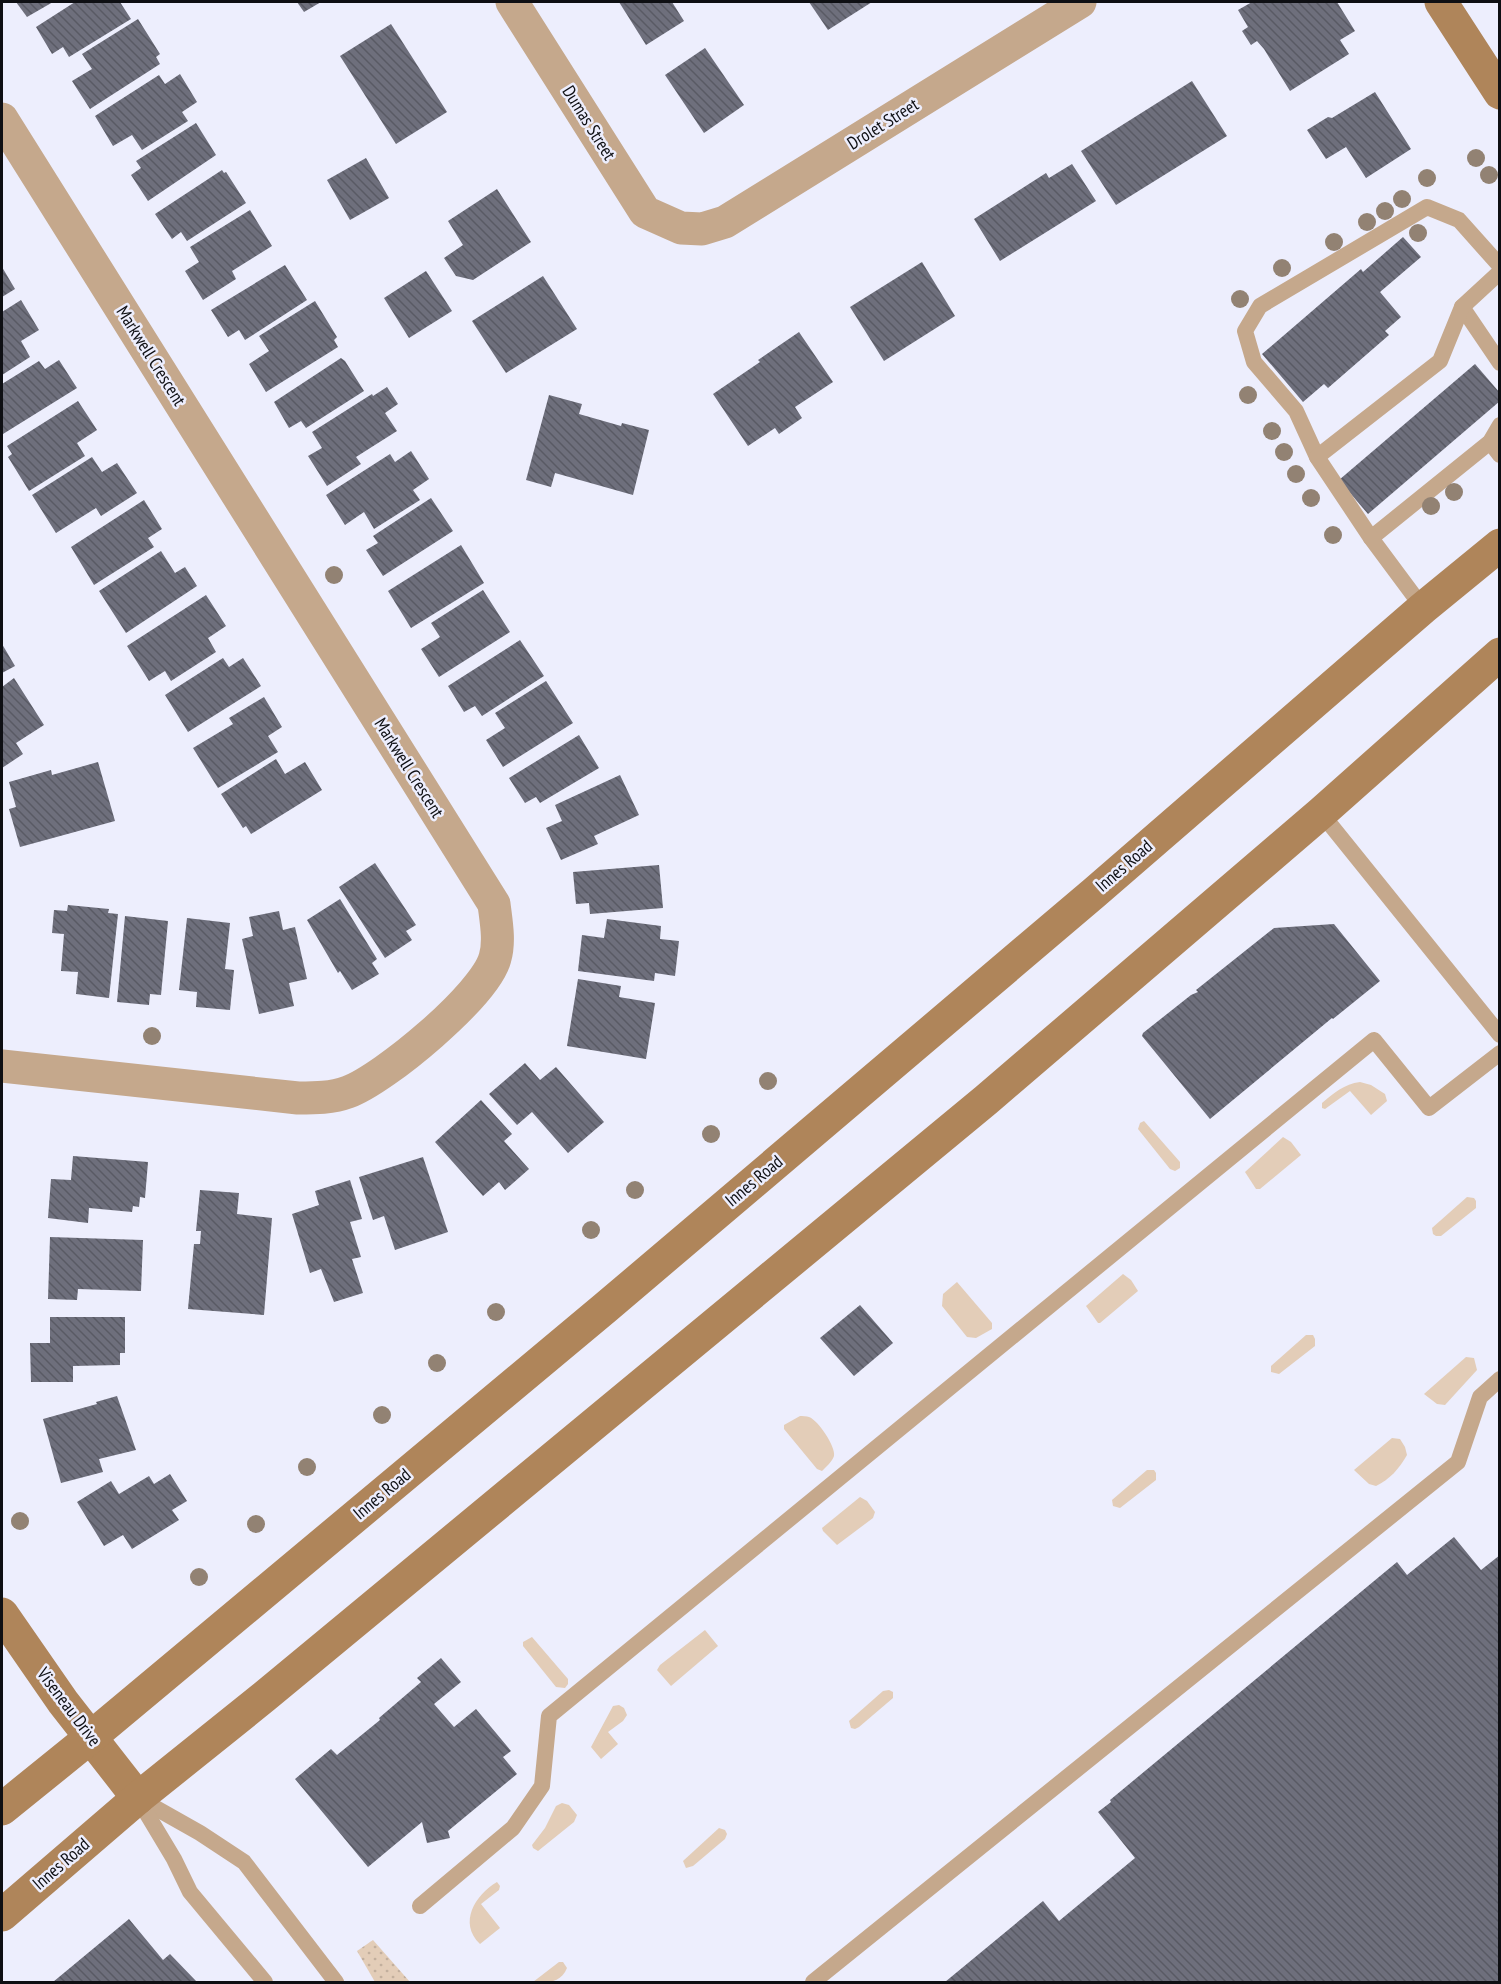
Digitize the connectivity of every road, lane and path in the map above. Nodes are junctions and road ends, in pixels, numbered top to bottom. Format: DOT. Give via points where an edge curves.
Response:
graph roads {
  1 [pos="512,2"];
  2 [pos="1080,2"];
  3 [pos="1441,2"];
  4 [pos="1499,92"];
  5 [pos="2,119"];
  6 [pos="681,228"];
  7 [pos="1500,266"];
  8 [pos="1500,272"];
  9 [pos="1462,307"];
  10 [pos="1500,363"];
  11 [pos="1500,425"];
  12 [pos="1495,448"];
  13 [pos="1317,457"];
  14 [pos="1371,538"];
  15 [pos="1500,545"];
  16 [pos="1423,608"];
  17 [pos="1500,654"];
  18 [pos="1322,813"];
  19 [pos="1500,1035"];
  20 [pos="1500,1053"];
  21 [pos="2,1066"];
  22 [pos="1500,1379"];
  23 [pos="2,1614"];
  24 [pos="91,1737"];
  25 [pos="138,1798"];
  26 [pos="2,1809"];
  27 [pos="420,1906"];
  28 [pos="2,1915"];
  29 [pos="264,1983"];
  30 [pos="336,1983"];
  31 [pos="813,1983"];
  1 -- 6 [label="street, Dumas Street" via="645,212"];
  2 -- 6 [label="street, Drolet Street" via="725,222 702,230"];
  3 -- 4 [label="main road"];
  5 -- 21 [label="street, Markwell Crescent" via="495,904 498,932 495,959 471,996 391,1068 347,1092 323,1098 298,1098"];
  7 -- 13 [label="lane" via="1460,220 1427,207 1260,306 1245,331 1254,362 1296,411"];
  8 -- 9 [label="lane"];
  9 -- 10 [label="lane"];
  9 -- 13 [label="lane" via="1440,361"];
  11 -- 12 [label="lane"];
  12 -- 14 [label="lane"];
  13 -- 14 [label="lane"];
  14 -- 16 [label="lane"];
  15 -- 16 [label="main road, Innes Road"];
  16 -- 24 [label="main road, Innes Road" via="605,1308"];
  17 -- 18 [label="main road, Innes Road"];
  18 -- 19 [label="lane"];
  18 -- 25 [label="main road, Innes Road" via="967,1115"];
  20 -- 27 [label="lane" via="1429,1108 1374,1040 549,1716 542,1786 513,1828"];
  22 -- 31 [label="lane" via="1480,1397 1458,1462"];
  23 -- 24 [label="main road, Viseneau Drive"];
  24 -- 25 [label="main road, Viseneau Drive"];
  24 -- 26 [label="main road, Innes Road"];
  25 -- 28 [label="main road, Innes Road"];
  25 -- 29 [label="lane" via="190,1892"];
  25 -- 30 [label="lane" via="244,1862"];
}
